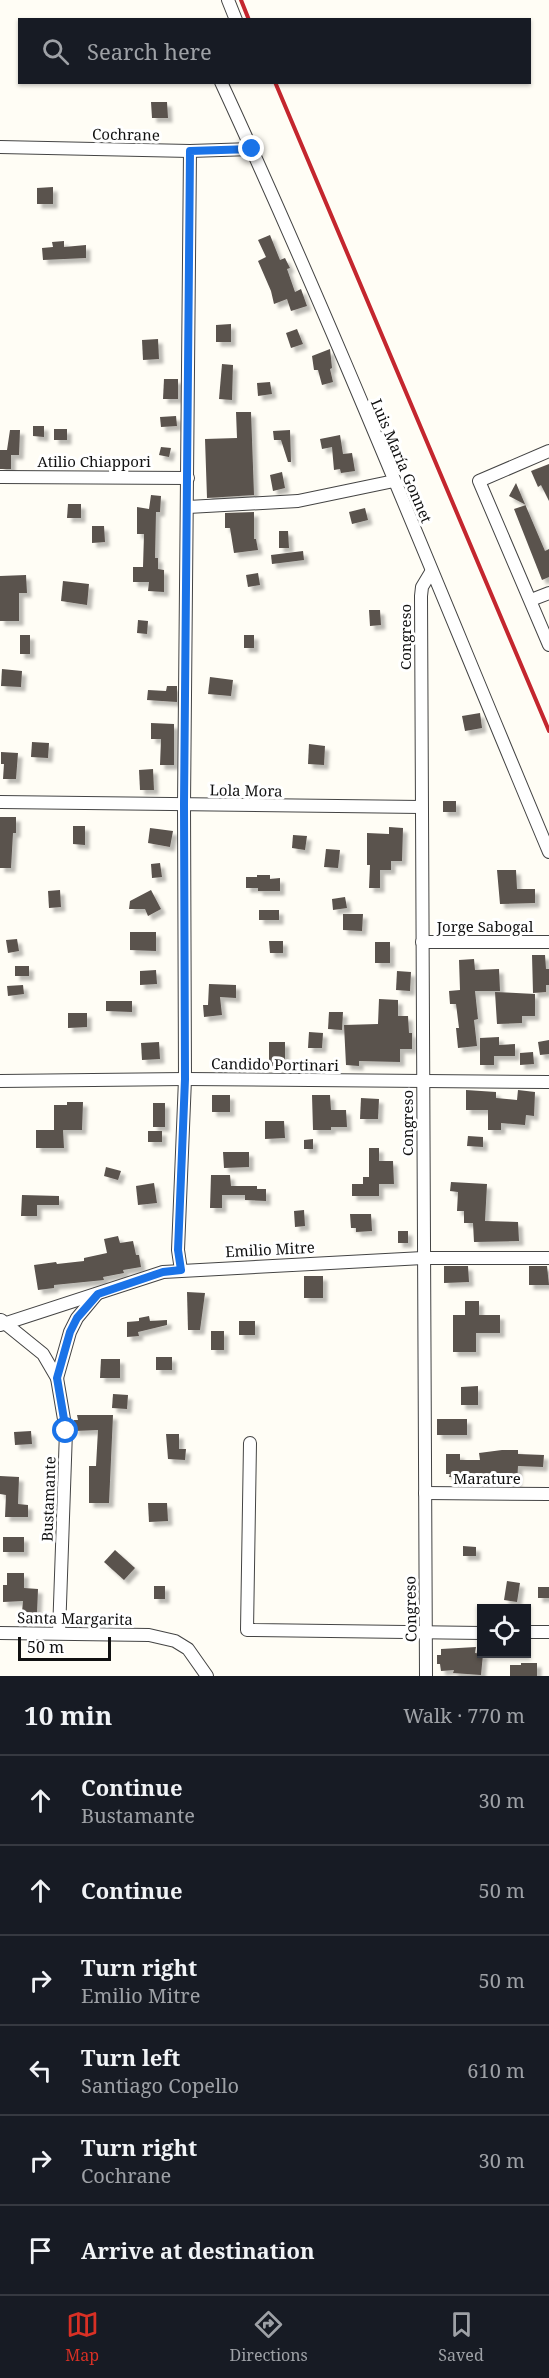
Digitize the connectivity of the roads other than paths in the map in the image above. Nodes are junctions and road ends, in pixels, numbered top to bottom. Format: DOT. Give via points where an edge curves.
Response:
graph roads {
  1 [pos="228,0"];
  2 [pos="235,18"];
  3 [pos="222,84"];
  4 [pos="0,147"];
  5 [pos="252,149"];
  6 [pos="190,151"];
  7 [pos="549,450"];
  8 [pos="0,477"];
  9 [pos="188,478"];
  10 [pos="394,481"];
  11 [pos="188,507"];
  12 [pos="432,572"];
  13 [pos="549,593"];
  14 [pos="531,600"];
  15 [pos="549,645"];
  16 [pos="0,802"];
  17 [pos="184,805"];
  18 [pos="421,807"];
  19 [pos="549,852"];
  20 [pos="422,942"];
  21 [pos="549,942"];
  22 [pos="185,1079"];
  23 [pos="0,1081"];
  24 [pos="422,1082"];
  25 [pos="549,1082"];
  26 [pos="423,1258"];
  27 [pos="549,1258"];
  28 [pos="181,1270"];
  29 [pos="98,1294"];
  30 [pos="2,1323"];
  31 [pos="57,1378"];
  32 [pos="249,1443"];
  33 [pos="425,1493"];
  34 [pos="549,1494"];
  35 [pos="531,1632"];
  36 [pos="549,1632"];
  37 [pos="0,1633"];
  38 [pos="59,1633"];
  39 [pos="477,1633"];
  40 [pos="427,1634"];
  41 [pos="207,1676"];
  42 [pos="426,1676"];
  1 -- 2 [label="street"];
  3 -- 5 [label="street, Luis María Gonnet"];
  4 -- 6 [label="street, Cochrane"];
  5 -- 6 [label="street, Cochrane"];
  5 -- 10 [label="street, Luis María Gonnet"];
  6 -- 9 [label="street"];
  7 -- 14 [label="street" via="479,481"];
  8 -- 9 [label="street, Atilio Chiappori"];
  9 -- 11 [label="street"];
  10 -- 11 [label="street" via="298,501"];
  10 -- 12 [label="street, Luis María Gonnet"];
  11 -- 17 [label="street"];
  12 -- 18 [label="street, Congreso" via="421,596"];
  12 -- 19 [label="street, Luis María Gonnet"];
  13 -- 14 [label="street"];
  14 -- 15 [label="street"];
  16 -- 17 [label="street, Lola Mora"];
  17 -- 18 [label="street, Lola Mora"];
  17 -- 22 [label="street"];
  18 -- 20 [label="street, Congreso"];
  20 -- 21 [label="street, Jorge Sabogal"];
  20 -- 24 [label="street, Congreso"];
  22 -- 23 [label="street, Candido Portinari"];
  22 -- 24 [label="street, Candido Portinari"];
  22 -- 28 [label="street" via="178,1250"];
  24 -- 25 [label="street, Candido Portinari"];
  24 -- 26 [label="street, Congreso"];
  26 -- 27 [label="street, Emilio Mitre"];
  26 -- 28 [label="street, Emilio Mitre"];
  26 -- 33 [label="street, Congreso"];
  28 -- 29 [label="street, Emilio Mitre" via="163,1272"];
  29 -- 30 [label="street, Emilio Mitre"];
  29 -- 31 [label="street" via="70,1332"];
  30 -- 31 [label="street, Bustamante" via="42,1354"];
  31 -- 38 [label="street, Bustamante" via="66,1431"];
  32 -- 40 [label="street" via="247,1630"];
  33 -- 34 [label="street, Marature"];
  33 -- 40 [label="street, Congreso"];
  35 -- 36 [label="street"];
  37 -- 38 [label="street, Santa Margarita"];
  38 -- 41 [label="street, Santa Margarita" via="149,1635 175,1641 188,1649"];
  39 -- 40 [label="street"];
  40 -- 42 [label="street, Congreso"];
}
